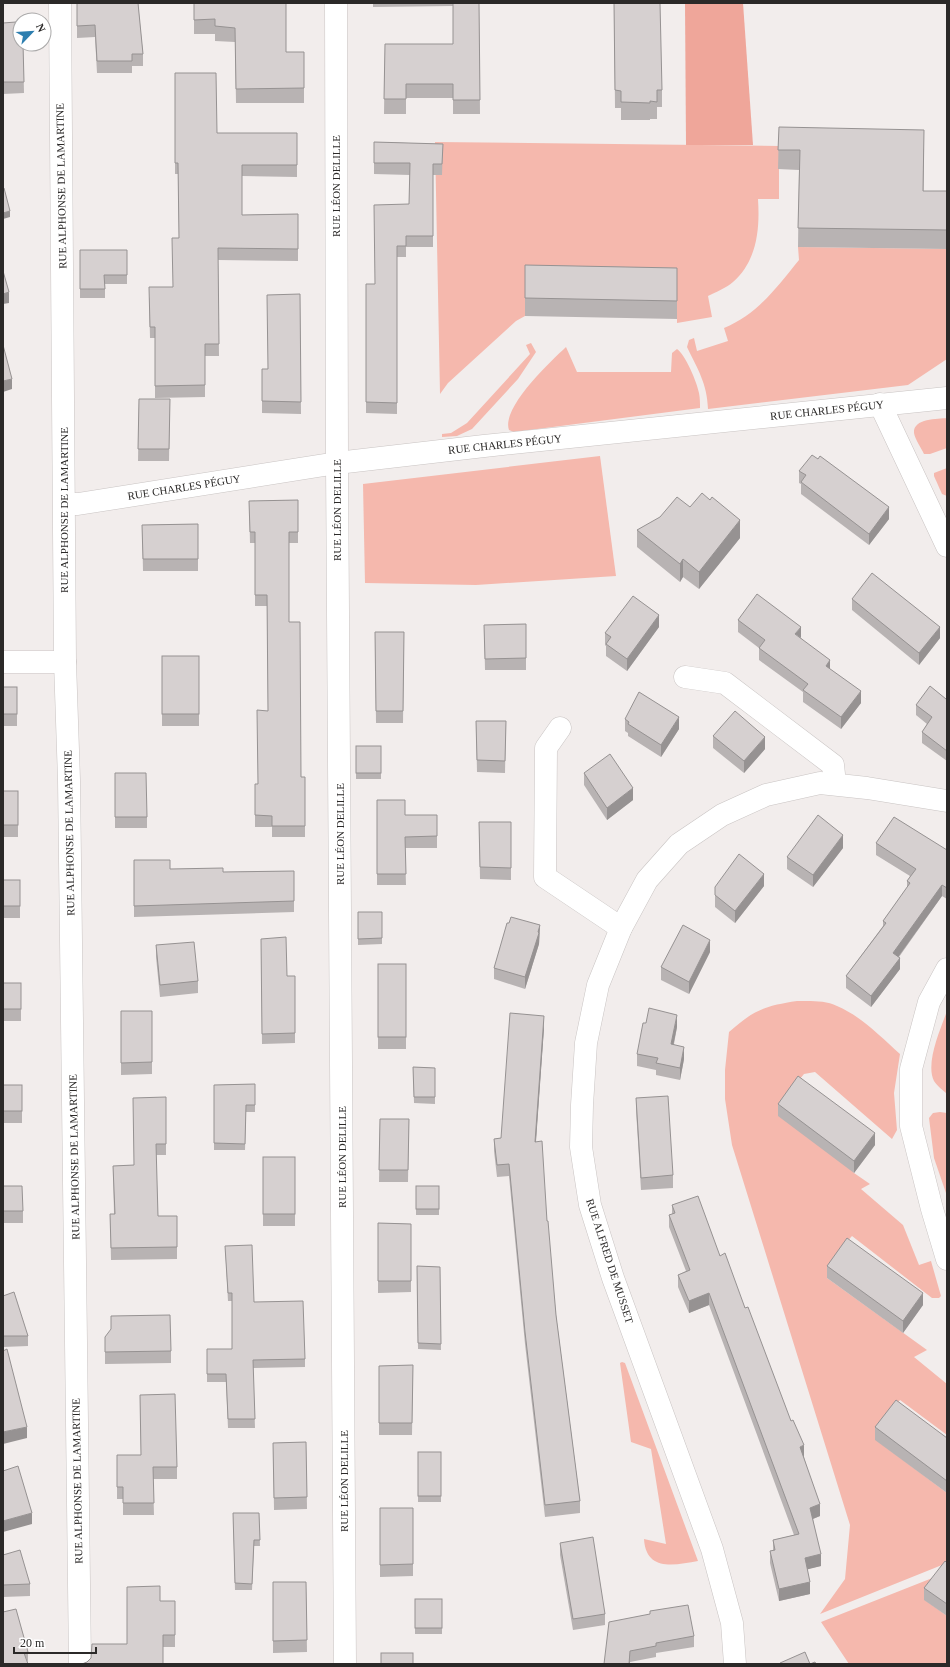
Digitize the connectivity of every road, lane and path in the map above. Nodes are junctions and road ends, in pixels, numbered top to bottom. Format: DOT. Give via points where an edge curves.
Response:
graph roads {
  1 [pos="60,3"];
  2 [pos="336,3"];
  3 [pos="947,398"];
  4 [pos="880,404"];
  5 [pos="337,463"];
  6 [pos="65,504"];
  7 [pos="947,546"];
  8 [pos="3,662"];
  9 [pos="65,662"];
  10 [pos="685,677"];
  11 [pos="560,728"];
  12 [pos="835,784"];
  13 [pos="947,801"];
  14 [pos="621,928"];
  15 [pos="947,969"];
  16 [pos="947,1258"];
  17 [pos="80,1664"];
  18 [pos="344,1664"];
  19 [pos="735,1664"];
  1 -- 6 [label="street, RUE ALPHONSE DE LAMARTINE"];
  2 -- 5 [label="street, RUE LÉON DELILLE"];
  3 -- 4 [label="street, RUE CHARLES PÉGUY"];
  4 -- 5 [label="street, RUE CHARLES PÉGUY"];
  4 -- 7 [label="street"];
  5 -- 6 [label="street, RUE CHARLES PÉGUY"];
  5 -- 18 [label="street, RUE LÉON DELILLE"];
  6 -- 9 [label="street, RUE ALPHONSE DE LAMARTINE"];
  8 -- 9 [label="street"];
  9 -- 17 [label="street, RUE ALPHONSE DE LAMARTINE" via="69,780"];
  10 -- 12 [label="street" via="725,683 833,765"];
  11 -- 14 [label="street" via="546,748 545,877"];
  12 -- 13 [label="street, RUE ALFRED DE MUSSET"];
  12 -- 14 [label="street, RUE ALFRED DE MUSSET" via="820,783 766,795 722,815 680,844 647,880"];
  14 -- 19 [label="street, RUE ALFRED DE MUSSET" via="598,985 586,1043 581,1147 584,1169 590,1205 613,1278 712,1549 732,1622"];
  15 -- 16 [label="street" via="929,1002 911,1069 911,1126"];
}
